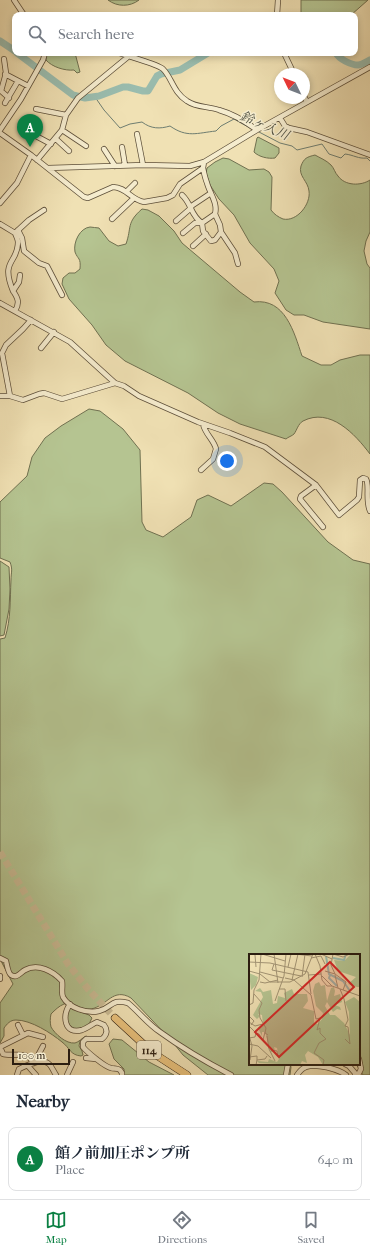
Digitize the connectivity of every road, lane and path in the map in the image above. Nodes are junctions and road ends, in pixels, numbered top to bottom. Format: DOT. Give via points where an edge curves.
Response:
graph roads {
  1 [pos="14,0"];
  2 [pos="278,0"];
  3 [pos="22,12"];
  4 [pos="278,12"];
  5 [pos="44,56"];
  6 [pos="129,56"];
  7 [pos="285,56"];
  8 [pos="3,58"];
  9 [pos="370,67"];
  10 [pos="291,68"];
  11 [pos="5,74"];
  12 [pos="18,81"];
  13 [pos="28,86"];
  14 [pos="9,98"];
  15 [pos="310,100"];
  16 [pos="5,103"];
  17 [pos="304,104"];
  18 [pos="36,109"];
  19 [pos="66,115"];
  20 [pos="280,118"];
  21 [pos="0,130"];
  22 [pos="62,130"];
  23 [pos="257,130"];
  24 [pos="0,134"];
  25 [pos="136,134"];
  26 [pos="36,136"];
  27 [pos="320,137"];
  28 [pos="56,139"];
  29 [pos="318,143"];
  30 [pos="51,144"];
  31 [pos="86,146"];
  32 [pos="122,147"];
  33 [pos="104,149"];
  34 [pos="69,151"];
  35 [pos="31,155"];
  36 [pos="370,155"];
  37 [pos="37,160"];
  38 [pos="125,165"];
  39 [pos="143,165"];
  40 [pos="204,165"];
  41 [pos="115,166"];
  42 [pos="48,168"];
  43 [pos="135,183"];
  44 [pos="126,192"];
  45 [pos="211,193"];
  46 [pos="182,195"];
  47 [pos="133,199"];
  48 [pos="1,201"];
  49 [pos="191,208"];
  50 [pos="44,210"];
  51 [pos="215,214"];
  52 [pos="112,219"];
  53 [pos="176,221"];
  54 [pos="202,223"];
  55 [pos="0,224"];
  56 [pos="16,232"];
  57 [pos="221,232"];
  58 [pos="183,233"];
  59 [pos="206,234"];
  60 [pos="194,246"];
  61 [pos="4,263"];
  62 [pos="238,264"];
  63 [pos="20,275"];
  64 [pos="4,280"];
  65 [pos="13,291"];
  66 [pos="62,295"];
  67 [pos="0,303"];
  68 [pos="15,311"];
  69 [pos="31,320"];
  70 [pos="54,332"];
  71 [pos="41,348"];
  72 [pos="1,358"];
  73 [pos="115,383"];
  74 [pos="1,395"];
  75 [pos="10,396"];
  76 [pos="203,424"];
  77 [pos="201,470"];
  78 [pos="316,485"];
  79 [pos="370,511"];
  80 [pos="323,528"];
  81 [pos="0,958"];
  82 [pos="0,976"];
  83 [pos="0,980"];
  84 [pos="70,1004"];
  85 [pos="116,1018"];
  86 [pos="18,1025"];
  87 [pos="23,1035"];
  88 [pos="43,1037"];
  89 [pos="43,1046"];
  90 [pos="0,1047"];
  91 [pos="86,1058"];
  92 [pos="98,1060"];
  93 [pos="73,1062"];
  94 [pos="31,1064"];
  95 [pos="360,1064"];
  96 [pos="288,1065"];
  97 [pos="346,1065"];
  98 [pos="17,1075"];
  99 [pos="36,1075"];
  100 [pos="56,1075"];
  101 [pos="67,1075"];
  102 [pos="122,1075"];
  103 [pos="187,1075"];
  104 [pos="231,1075"];
  105 [pos="286,1075"];
  106 [pos="297,1075"];
  107 [pos="346,1075"];
  108 [pos="355,1075"];
  109 [pos="358,1075"];
  1 -- 3 [label="street"];
  2 -- 4 [label="street"];
  5 -- 13 [label="street"];
  6 -- 19 [label="street" via="82,94"];
  6 -- 23 [label="street" via="163,69 177,92 187,101 228,113"];
  7 -- 10 [label="street"];
  8 -- 11 [label="street"];
  9 -- 15 [label="street"];
  11 -- 12 [label="street"];
  11 -- 14 [label="street" via="1,91"];
  12 -- 13 [label="street"];
  12 -- 14 [label="street"];
  13 -- 21 [label="street"];
  14 -- 16 [label="street"];
  17 -- 20 [label="street"];
  18 -- 19 [label="street"];
  19 -- 22 [label="street"];
  20 -- 23 [label="street"];
  20 -- 27 [label="street" via="289,128"];
  22 -- 28 [label="street"];
  22 -- 31 [label="street"];
  23 -- 40 [label="street"];
  24 -- 35 [label="street"];
  25 -- 39 [label="street"];
  26 -- 30 [label="street"];
  27 -- 29 [label="street"];
  27 -- 36 [label="street"];
  28 -- 30 [label="street"];
  28 -- 34 [label="street"];
  30 -- 37 [label="street"];
  32 -- 38 [label="street"];
  33 -- 41 [label="street"];
  35 -- 37 [label="street"];
  35 -- 48 [label="street" via="17,183"];
  37 -- 42 [label="street"];
  38 -- 39 [label="street"];
  38 -- 41 [label="street"];
  39 -- 40 [label="street"];
  40 -- 45 [label="street"];
  40 -- 47 [label="street" via="167,198 144,202"];
  41 -- 42 [label="street"];
  42 -- 44 [label="street" via="84,197 88,198 113,187"];
  43 -- 44 [label="street"];
  44 -- 47 [label="street"];
  45 -- 49 [label="street"];
  45 -- 51 [label="street" via="216,208"];
  46 -- 49 [label="street"];
  47 -- 52 [label="street"];
  49 -- 53 [label="street"];
  49 -- 54 [label="street" via="195,218"];
  50 -- 56 [label="street" via="28,220"];
  51 -- 54 [label="street"];
  51 -- 57 [label="street"];
  54 -- 58 [label="street" via="195,224"];
  54 -- 59 [label="street"];
  55 -- 56 [label="street"];
  56 -- 61 [label="street" via="16,249"];
  56 -- 66 [label="street" via="22,238 24,251 47,266"];
  57 -- 59 [label="street" via="215,240"];
  57 -- 62 [label="street" via="235,252"];
  59 -- 60 [label="street"];
  63 -- 65 [label="street"];
  64 -- 65 [label="street"];
  65 -- 68 [label="street" via="18,302"];
  67 -- 68 [label="street"];
  68 -- 69 [label="street"];
  69 -- 70 [label="street"];
  69 -- 72 [label="street" via="6,345"];
  70 -- 71 [label="street"];
  70 -- 73 [label="street" via="70,342"];
  72 -- 75 [label="street"];
  73 -- 75 [label="street" via="62,399 44,393 23,400"];
  73 -- 76 [label="street"];
  74 -- 75 [label="street"];
  76 -- 77 [label="street" via="204,431 216,449 213,458"];
  76 -- 78 [label="street" via="265,447"];
  78 -- 79 [label="street" via="339,515 359,497 359,483 363,478 368,482 367,499"];
  78 -- 80 [label="street" via="300,499"];
  81 -- 84 [label="street" via="6,961 12,976 35,968 53,972 62,981 63,997"];
  82 -- 83 [label="street"];
  84 -- 92 [label="street" via="64,1014 69,1028 82,1030 97,1022 106,1028 106,1034 102,1039 86,1040 83,1044 87,1052"];
  84 -- 104 [label="street" via="79,1010 90,1012 102,1010 116,1002 128,1003 174,1043"];
  85 -- 103 [label="highway, 114" via="153,1053"];
  86 -- 87 [label="street"];
  87 -- 88 [label="street" via="28,1033"];
  87 -- 90 [label="street"];
  89 -- 94 [label="street"];
  90 -- 94 [label="street" via="3,1054 30,1057"];
  91 -- 92 [label="street"];
  92 -- 102 [label="street" via="112,1069 120,1070"];
  93 -- 101 [label="street"];
  94 -- 98 [label="street" via="19,1070"];
  94 -- 99 [label="street"];
  94 -- 100 [label="street" via="46,1062"];
  95 -- 109 [label="street"];
  96 -- 105 [label="street"];
  97 -- 108 [label="street"];
  106 -- 107 [label="street" via="305,1067 313,1066 340,1070"];
}
